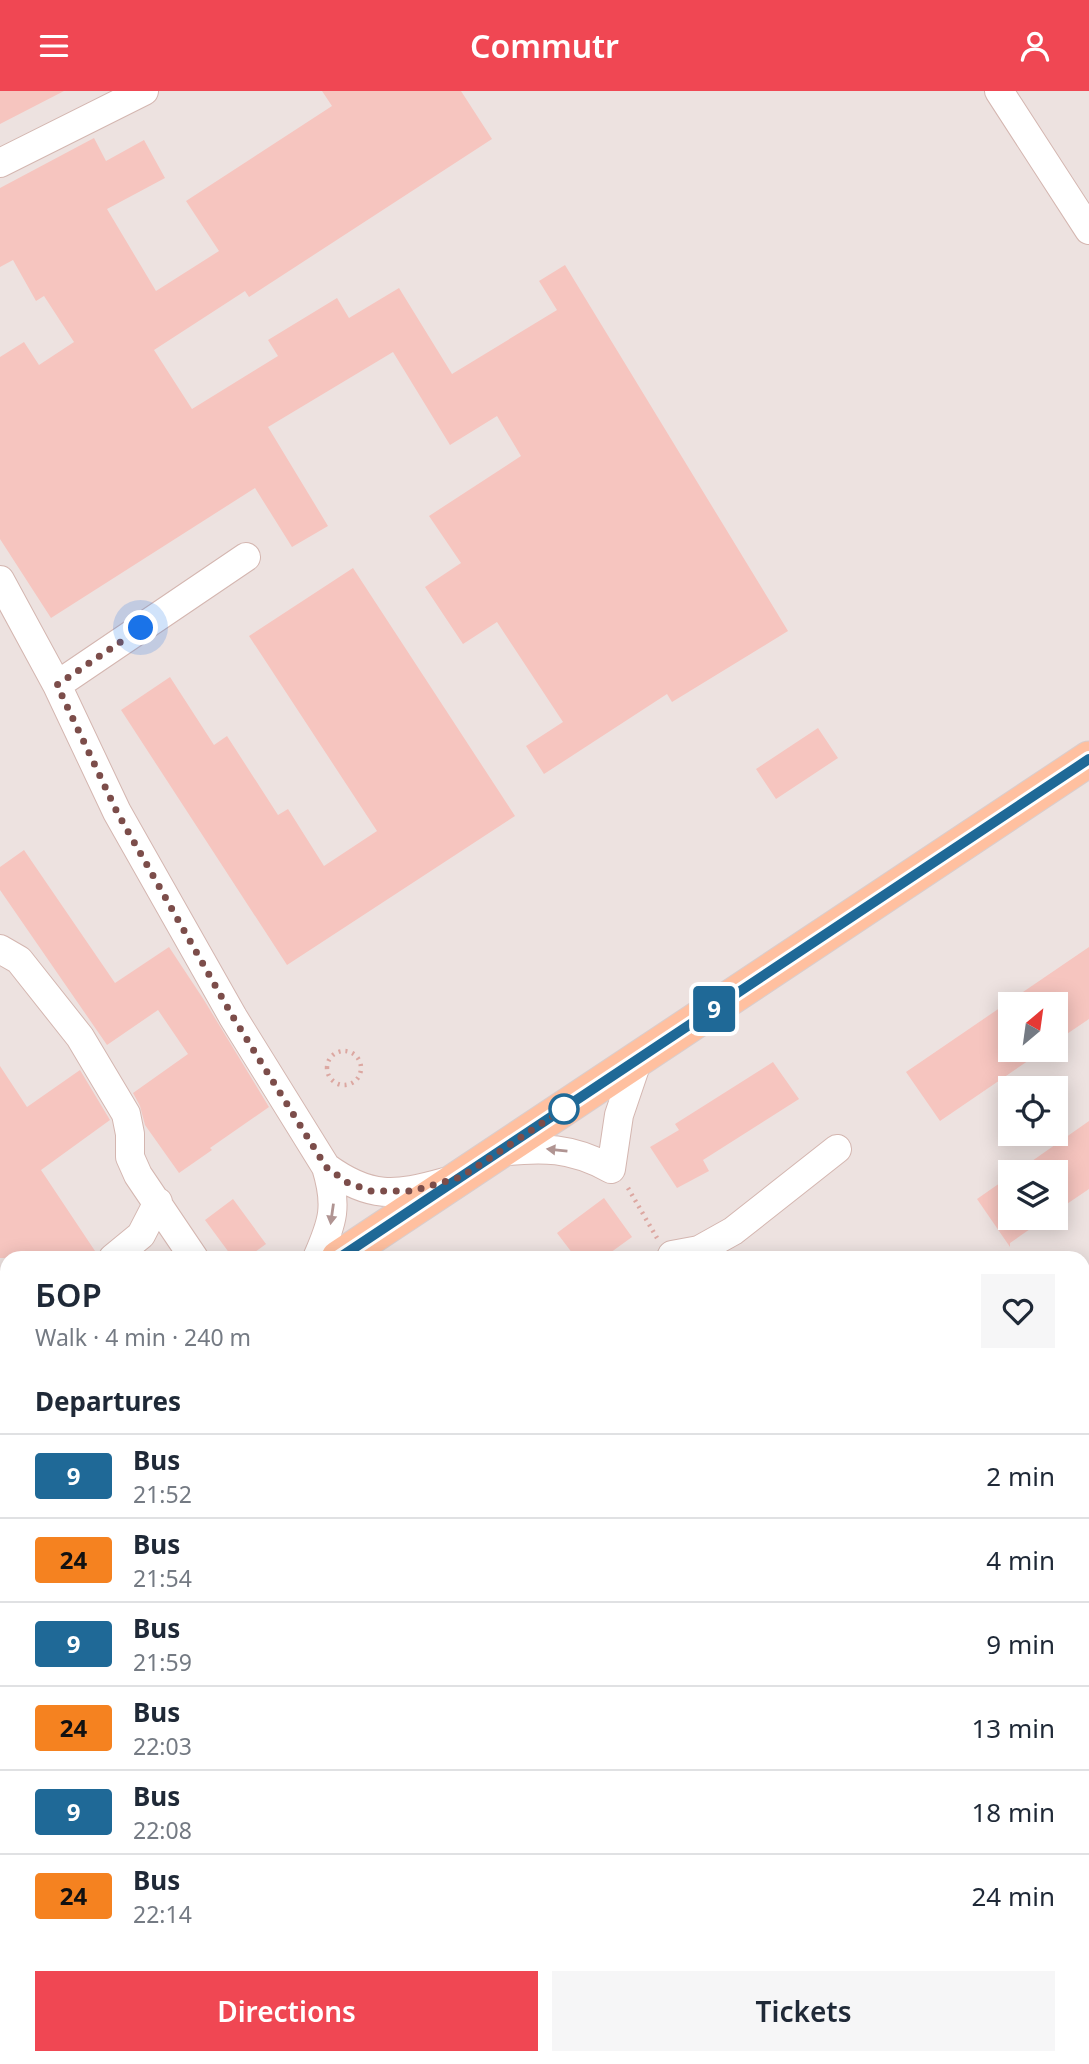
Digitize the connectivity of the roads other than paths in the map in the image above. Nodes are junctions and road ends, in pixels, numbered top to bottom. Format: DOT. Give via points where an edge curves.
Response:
graph roads {
  1 [pos="144,91"];
  2 [pos="999,91"];
  3 [pos="0,163"];
  4 [pos="1089,230"];
  5 [pos="246,557"];
  6 [pos="0,580"];
  7 [pos="57,685"];
  8 [pos="1089,759"];
  9 [pos="0,949"];
  10 [pos="638,1059"];
  11 [pos="837,1149"];
  12 [pos="499,1152"];
  13 [pos="326,1167"];
  14 [pos="461,1177"];
  15 [pos="158,1202"];
  16 [pos="122,1251"];
  17 [pos="190,1251"];
  18 [pos="320,1251"];
  19 [pos="350,1251"];
  20 [pos="694,1251"];
  1 -- 3 [label="street"];
  2 -- 4 [label="street"];
  5 -- 7 [label="street"];
  6 -- 7 [label="street"];
  7 -- 13 [label="street" via="117,812 233,1017"];
  8 -- 10 [label="main road"];
  9 -- 15 [label="street" via="19,960 80,1037 127,1114 130,1157"];
  10 -- 12 [label="main road"];
  10 -- 12 [label="street, one-way" via="619,1115 611,1169 563,1149"];
  11 -- 20 [label="street" via="733,1231"];
  12 -- 14 [label="main road"];
  13 -- 14 [label="street" via="348,1183 371,1191 412,1191"];
  13 -- 18 [label="street, one-way" via="334,1206"];
  14 -- 19 [label="main road"];
  15 -- 16 [label="street" via="141,1235"];
  15 -- 17 [label="street"];
}
